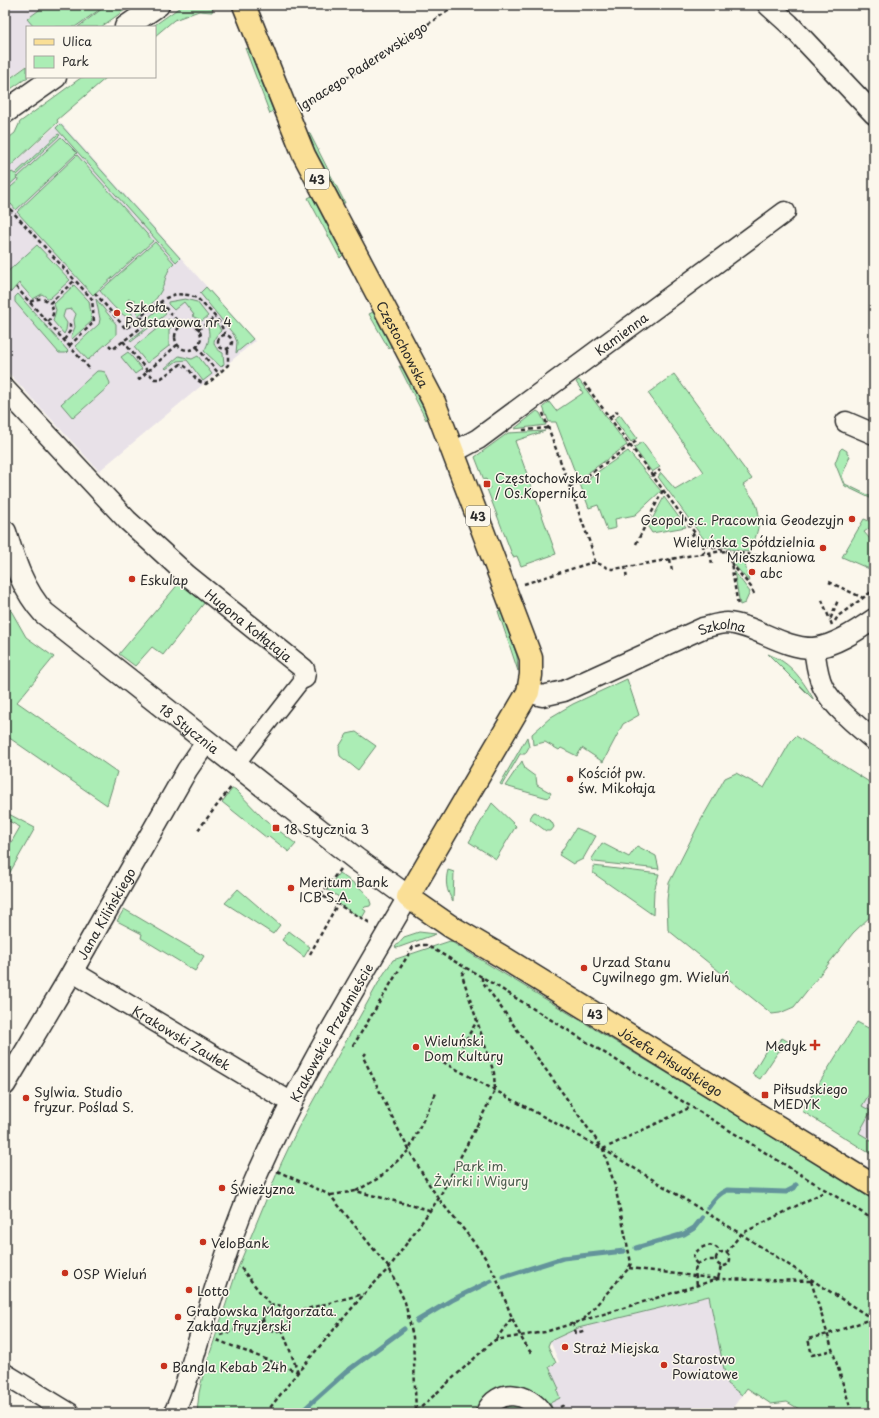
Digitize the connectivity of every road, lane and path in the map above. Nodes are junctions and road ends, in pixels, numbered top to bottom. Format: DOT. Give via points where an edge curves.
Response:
graph roads {
  1 [pos="158,5"];
  2 [pos="244,5"];
  3 [pos="457,5"];
  4 [pos="768,5"];
  5 [pos="127,26"];
  6 [pos="54,78"];
  7 [pos="5,112"];
  8 [pos="287,114"];
  9 [pos="874,114"];
  10 [pos="10,209"];
  11 [pos="786,212"];
  12 [pos="75,280"];
  13 [pos="16,287"];
  14 [pos="92,299"];
  15 [pos="30,302"];
  16 [pos="160,302"];
  17 [pos="50,303"];
  18 [pos="141,316"];
  19 [pos="215,317"];
  20 [pos="48,322"];
  21 [pos="70,322"];
  22 [pos="182,326"];
  23 [pos="198,330"];
  24 [pos="225,334"];
  25 [pos="64,340"];
  26 [pos="123,341"];
  27 [pos="177,344"];
  28 [pos="109,345"];
  29 [pos="69,346"];
  30 [pos="197,347"];
  31 [pos="228,348"];
  32 [pos="89,368"];
  33 [pos="148,371"];
  34 [pos="219,374"];
  35 [pos="138,380"];
  36 [pos="583,382"];
  37 [pos="6,394"];
  38 [pos="618,411"];
  39 [pos="543,412"];
  40 [pos="610,417"];
  41 [pos="846,422"];
  42 [pos="549,428"];
  43 [pos="520,430"];
  44 [pos="874,434"];
  45 [pos="638,440"];
  46 [pos="631,445"];
  47 [pos="454,452"];
  48 [pos="660,470"];
  49 [pos="653,476"];
  50 [pos="570,488"];
  51 [pos="663,490"];
  52 [pos="5,532"];
  53 [pos="695,533"];
  54 [pos="692,536"];
  55 [pos="636,544"];
  56 [pos="703,544"];
  57 [pos="727,551"];
  58 [pos="704,553"];
  59 [pos="710,553"];
  60 [pos="670,559"];
  61 [pos="776,561"];
  62 [pos="595,562"];
  63 [pos="731,563"];
  64 [pos="712,564"];
  65 [pos="625,566"];
  66 [pos="672,571"];
  67 [pos="627,579"];
  68 [pos="829,582"];
  69 [pos="520,586"];
  70 [pos="874,590"];
  71 [pos="754,594"];
  72 [pos="863,598"];
  73 [pos="822,600"];
  74 [pos="838,600"];
  75 [pos="739,612"];
  76 [pos="838,616"];
  77 [pos="874,619"];
  78 [pos="830,620"];
  79 [pos="832,625"];
  80 [pos="814,648"];
  81 [pos="304,678"];
  82 [pos="528,692"];
  83 [pos="874,740"];
  84 [pos="207,742"];
  85 [pos="235,775"];
  86 [pos="198,830"];
  87 [pos="340,869"];
  88 [pos="408,897"];
  89 [pos="337,905"];
  90 [pos="372,924"];
  91 [pos="310,954"];
  92 [pos="465,968"];
  93 [pos="72,972"];
  94 [pos="482,977"];
  95 [pos="477,1021"];
  96 [pos="354,1046"];
  97 [pos="462,1046"];
  98 [pos="366,1053"];
  99 [pos="443,1062"];
  100 [pos="5,1085"];
  101 [pos="495,1091"];
  102 [pos="436,1093"];
  103 [pos="292,1102"];
  104 [pos="691,1107"];
  105 [pos="409,1150"];
  106 [pos="603,1150"];
  107 [pos="274,1170"];
  108 [pos="874,1186"];
  109 [pos="356,1191"];
  110 [pos="826,1191"];
  111 [pos="330,1195"];
  112 [pos="439,1198"];
  113 [pos="430,1210"];
  114 [pos="874,1220"];
  115 [pos="741,1234"];
  116 [pos="720,1253"];
  117 [pos="726,1253"];
  118 [pos="716,1260"];
  119 [pos="697,1264"];
  120 [pos="239,1265"];
  121 [pos="721,1266"];
  122 [pos="389,1268"];
  123 [pos="629,1268"];
  124 [pos="696,1276"];
  125 [pos="718,1279"];
  126 [pos="811,1281"];
  127 [pos="697,1286"];
  128 [pos="364,1294"];
  129 [pos="271,1306"];
  130 [pos="288,1314"];
  131 [pos="512,1317"];
  132 [pos="873,1319"];
  133 [pos="584,1320"];
  134 [pos="263,1321"];
  135 [pos="573,1323"];
  136 [pos="282,1329"];
  137 [pos="586,1330"];
  138 [pos="828,1334"];
  139 [pos="218,1335"];
  140 [pos="520,1336"];
  141 [pos="211,1337"];
  142 [pos="495,1340"];
  143 [pos="829,1351"];
  144 [pos="532,1354"];
  145 [pos="298,1372"];
  146 [pos="5,1374"];
  147 [pos="183,1404"];
  148 [pos="566,1404"];
  149 [pos="551,1410"];
  150 [pos="69,1413"];
  151 [pos="174,1413"];
  152 [pos="266,1413"];
  153 [pos="416,1413"];
  154 [pos="486,1413"];
  155 [pos="852,1413"];
  1 -- 5 [label="main road"];
  2 -- 8 [label="main road, Częstochowska / 43"];
  3 -- 8 [label="path, Ignacego Paderewskiego"];
  4 -- 9 [label="street"];
  6 -- 7 [label="main road"];
  8 -- 47 [label="main road, Częstochowska / 43" via="304,155 434,402"];
  10 -- 12 [label="path"];
  11 -- 47 [label="street, Kamienna" via="478,439"];
  12 -- 14 [label="path"];
  12 -- 17 [label="path"];
  13 -- 15 [label="path"];
  14 -- 18 [label="path" via="96,294 126,329"];
  14 -- 29 [label="path" via="94,322"];
  15 -- 17 [label="path" via="42,298"];
  15 -- 20 [label="path"];
  16 -- 18 [label="path"];
  16 -- 19 [label="path" via="176,294 188,295 197,298"];
  16 -- 22 [label="path"];
  17 -- 20 [label="path" via="54,312"];
  18 -- 26 [label="path" via="144,322 142,327"];
  19 -- 23 [label="path"];
  19 -- 24 [label="path"];
  20 -- 25 [label="path"];
  21 -- 25 [label="path" via="70,331"];
  22 -- 23 [label="path" via="190,324"];
  22 -- 27 [label="path" via="176,332"];
  23 -- 30 [label="path" via="201,340"];
  24 -- 31 [label="path" via="232,340 232,345"];
  24 -- 31 [label="path" via="220,337 218,344 221,348"];
  25 -- 29 [label="path"];
  26 -- 28 [label="path" via="113,349"];
  26 -- 33 [label="path"];
  27 -- 30 [label="path" via="184,350"];
  27 -- 33 [label="path"];
  29 -- 32 [label="path"];
  30 -- 34 [label="path"];
  31 -- 34 [label="path" via="228,365"];
  33 -- 34 [label="path" via="154,379 160,379 181,364 188,367 199,382 206,384"];
  33 -- 35 [label="path"];
  36 -- 40 [label="path"];
  37 -- 81 [label="street, Hugona Kołłątaja" via="126,520 187,574 304,669"];
  38 -- 40 [label="path"];
  39 -- 42 [label="path"];
  40 -- 46 [label="path"];
  41 -- 44 [label="street"];
  42 -- 43 [label="path"];
  42 -- 50 [label="path"];
  45 -- 46 [label="path"];
  46 -- 49 [label="path"];
  46 -- 50 [label="path"];
  47 -- 82 [label="main road, Częstochowska / 43" via="531,658"];
  48 -- 49 [label="path"];
  49 -- 51 [label="path"];
  50 -- 62 [label="path"];
  51 -- 53 [label="path"];
  51 -- 55 [label="path"];
  52 -- 84 [label="main road, 18 Stycznia" via="24,584 36,605"];
  53 -- 54 [label="path"];
  53 -- 56 [label="path"];
  56 -- 57 [label="path"];
  56 -- 58 [label="path"];
  57 -- 59 [label="path"];
  57 -- 61 [label="path"];
  57 -- 63 [label="path"];
  58 -- 59 [label="path"];
  58 -- 60 [label="path"];
  59 -- 64 [label="path"];
  60 -- 65 [label="path"];
  60 -- 66 [label="path"];
  62 -- 65 [label="path" via="610,569"];
  62 -- 69 [label="path"];
  63 -- 71 [label="path"];
  63 -- 75 [label="path"];
  65 -- 67 [label="path"];
  68 -- 72 [label="path"];
  70 -- 72 [label="path"];
  72 -- 76 [label="path"];
  73 -- 78 [label="path"];
  74 -- 78 [label="path"];
  77 -- 80 [label="street" via="841,639"];
  78 -- 79 [label="path"];
  80 -- 82 [label="street, Szkolna" via="781,642 746,627 717,624 564,691 542,696"];
  80 -- 83 [label="street" via="822,686 849,718"];
  81 -- 85 [label="street, Hugona Kołłątaja"];
  82 -- 88 [label="main road, Krakowskie Przedmieście / 43"];
  84 -- 85 [label="main road, 18 Stycznia"];
  84 -- 93 [label="street, Jana Kilińskiego" via="187,770"];
  85 -- 86 [label="path"];
  85 -- 88 [label="main road, 18 Stycznia"];
  87 -- 89 [label="path" via="321,895"];
  88 -- 103 [label="street, Krakowskie Przedmieście" via="329,1032"];
  88 -- 108 [label="main road, Józefa Piłsudskiego / 43" via="450,926"];
  89 -- 90 [label="path"];
  89 -- 91 [label="path"];
  92 -- 94 [label="path"];
  92 -- 95 [label="path" via="462,975"];
  92 -- 96 [label="path" via="426,945 413,947"];
  93 -- 100 [label="street, Jana Kilińskiego"];
  93 -- 103 [label="street, Krakowski Zaułek"];
  94 -- 104 [label="path"];
  94 -- 106 [label="path" via="482,981"];
  95 -- 97 [label="path"];
  95 -- 101 [label="path" via="494,1074"];
  98 -- 105 [label="path" via="363,1057"];
  99 -- 101 [label="path"];
  101 -- 106 [label="path"];
  101 -- 112 [label="path"];
  102 -- 105 [label="path"];
  103 -- 147 [label="street, Krakowskie Przedmieście" via="259,1171 235,1231 200,1334"];
  104 -- 106 [label="path"];
  104 -- 110 [label="path"];
  105 -- 109 [label="path" via="379,1178"];
  105 -- 112 [label="path"];
  106 -- 115 [label="path"];
  106 -- 123 [label="path" via="615,1186 628,1242 631,1263"];
  107 -- 111 [label="path"];
  109 -- 111 [label="path"];
  109 -- 113 [label="path"];
  110 -- 114 [label="path"];
  110 -- 115 [label="path"];
  111 -- 122 [label="path"];
  112 -- 113 [label="path"];
  112 -- 131 [label="path" via="486,1259"];
  113 -- 122 [label="path"];
  115 -- 117 [label="path"];
  115 -- 126 [label="path"];
  116 -- 117 [label="path"];
  116 -- 118 [label="path"];
  116 -- 119 [label="path" via="714,1246 698,1249 692,1259"];
  117 -- 121 [label="path" via="730,1262"];
  118 -- 119 [label="path"];
  118 -- 121 [label="path"];
  119 -- 124 [label="path"];
  120 -- 129 [label="path"];
  121 -- 125 [label="path"];
  122 -- 128 [label="path"];
  122 -- 153 [label="path" via="405,1302 413,1337"];
  123 -- 124 [label="path"];
  123 -- 133 [label="path"];
  124 -- 125 [label="path"];
  124 -- 127 [label="path"];
  125 -- 126 [label="path"];
  125 -- 127 [label="path"];
  126 -- 132 [label="path"];
  126 -- 138 [label="path"];
  127 -- 133 [label="path"];
  128 -- 130 [label="path"];
  128 -- 145 [label="path"];
  129 -- 130 [label="path" via="282,1306"];
  129 -- 134 [label="path" via="265,1310"];
  130 -- 136 [label="path" via="287,1324"];
  131 -- 140 [label="path"];
  131 -- 142 [label="path"];
  132 -- 138 [label="path"];
  133 -- 135 [label="path"];
  134 -- 136 [label="path" via="271,1330"];
  134 -- 139 [label="path"];
  135 -- 137 [label="path" via="576,1333"];
  135 -- 140 [label="path" via="545,1332"];
  136 -- 145 [label="path"];
  138 -- 143 [label="path" via="808,1339 812,1355"];
  138 -- 155 [label="path"];
  140 -- 142 [label="path"];
  140 -- 144 [label="path"];
  141 -- 145 [label="path"];
  142 -- 153 [label="path"];
  145 -- 152 [label="path"];
  146 -- 150 [label="street"];
  147 -- 151 [label="street, Krakowskie Przedmieście"];
  148 -- 149 [label="path"];
  149 -- 154 [label="street" via="538,1406 522,1396 512,1395 494,1402"];
}
